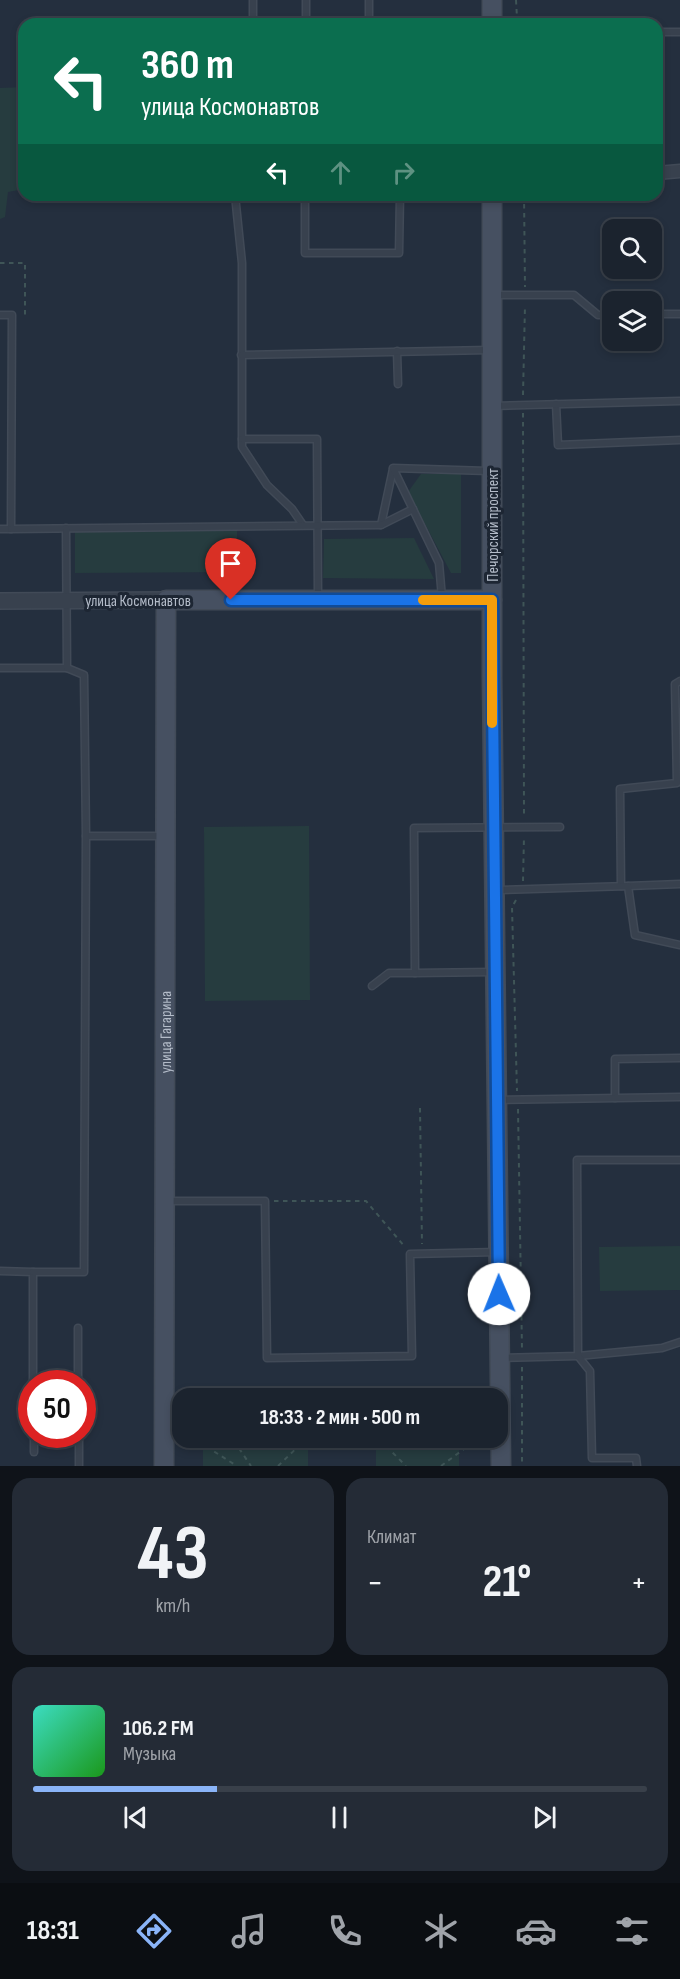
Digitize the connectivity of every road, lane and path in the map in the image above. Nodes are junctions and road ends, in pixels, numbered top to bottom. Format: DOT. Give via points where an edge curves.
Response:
graph roads {
  1 [pos="253,0"];
  2 [pos="306,0"];
  3 [pos="369,0"];
  4 [pos="492,0"];
  5 [pos="516,0"];
  6 [pos="253,18"];
  7 [pos="306,18"];
  8 [pos="369,18"];
  9 [pos="492,18"];
  10 [pos="516,18"];
  11 [pos="663,32"];
  12 [pos="680,32"];
  13 [pos="680,171"];
  14 [pos="663,172"];
  15 [pos="236,201"];
  16 [pos="305,201"];
  17 [pos="400,201"];
  18 [pos="492,201"];
  19 [pos="0,263"];
  20 [pos="492,295"];
  21 [pos="662,314"];
  22 [pos="680,314"];
  23 [pos="0,315"];
  24 [pos="12,315"];
  25 [pos="602,315"];
  26 [pos="492,350"];
  27 [pos="398,351"];
  28 [pos="241,355"];
  29 [pos="398,384"];
  30 [pos="680,401"];
  31 [pos="556,404"];
  32 [pos="493,406"];
  33 [pos="242,440"];
  34 [pos="680,440"];
  35 [pos="393,468"];
  36 [pos="492,471"];
  37 [pos="413,509"];
  38 [pos="303,525"];
  39 [pos="317,525"];
  40 [pos="381,525"];
  41 [pos="66,528"];
  42 [pos="0,529"];
  43 [pos="11,529"];
  44 [pos="166,600"];
  45 [pos="318,600"];
  46 [pos="442,600"];
  47 [pos="492,600"];
  48 [pos="0,601"];
  49 [pos="67,601"];
  50 [pos="0,668"];
  51 [pos="67,668"];
  52 [pos="680,681"];
  53 [pos="560,827"];
  54 [pos="494,828"];
  55 [pos="86,836"];
  56 [pos="165,836"];
  57 [pos="680,884"];
  58 [pos="625,885"];
  59 [pos="494,890"];
  60 [pos="680,945"];
  61 [pos="495,972"];
  62 [pos="415,973"];
  63 [pos="372,986"];
  64 [pos="680,1058"];
  65 [pos="680,1097"];
  66 [pos="615,1098"];
  67 [pos="497,1100"];
  68 [pos="420,1108"];
  69 [pos="680,1160"];
  70 [pos="164,1201"];
  71 [pos="265,1201"];
  72 [pos="498,1252"];
  73 [pos="422,1253"];
  74 [pos="410,1254"];
  75 [pos="0,1271"];
  76 [pos="33,1272"];
  77 [pos="78,1328"];
  78 [pos="680,1341"];
  79 [pos="578,1356"];
  80 [pos="500,1358"];
  81 [pos="33,1370"];
  82 [pos="78,1370"];
  83 [pos="500,1388"];
  84 [pos="172,1435"];
  85 [pos="164,1437"];
  86 [pos="172,1438"];
  87 [pos="34,1448"];
  88 [pos="79,1448"];
  89 [pos="208,1448"];
  90 [pos="239,1448"];
  91 [pos="297,1448"];
  92 [pos="388,1448"];
  93 [pos="467,1448"];
  94 [pos="500,1448"];
  95 [pos="34,1452"];
  96 [pos="79,1466"];
  97 [pos="164,1466"];
  98 [pos="237,1466"];
  99 [pos="251,1466"];
  100 [pos="278,1466"];
  101 [pos="406,1466"];
  102 [pos="441,1466"];
  103 [pos="501,1466"];
  104 [pos="637,1466"];
  1 -- 6 [label="lane"];
  2 -- 7 [label="lane"];
  3 -- 8 [label="lane"];
  4 -- 9 [label="main road"];
  5 -- 10 [label="path"];
  11 -- 12 [label="lane"];
  13 -- 14 [label="street"];
  15 -- 28 [label="lane" via="242,263"];
  16 -- 17 [label="lane" via="305,253 399,253"];
  18 -- 20 [label="main road, Печорский проспект"];
  19 -- 24 [label="path" via="25,263 25,315"];
  20 -- 25 [label="lane" via="574,294"];
  20 -- 26 [label="main road, Печорский проспект"];
  21 -- 22 [label="lane"];
  23 -- 24 [label="lane"];
  24 -- 43 [label="lane"];
  26 -- 27 [label="lane"];
  26 -- 32 [label="main road, Печорский проспект"];
  27 -- 28 [label="lane"];
  27 -- 29 [label="lane"];
  28 -- 33 [label="lane"];
  30 -- 31 [label="lane"];
  31 -- 32 [label="lane"];
  31 -- 34 [label="lane" via="558,445"];
  32 -- 36 [label="main road, Печорский проспект"];
  33 -- 38 [label="lane" via="242,447 267,485"];
  33 -- 39 [label="lane" via="317,440"];
  35 -- 36 [label="lane"];
  35 -- 37 [label="lane"];
  35 -- 40 [label="lane"];
  36 -- 47 [label="main road, Печорский проспект"];
  37 -- 40 [label="lane"];
  37 -- 46 [label="lane" via="439,563"];
  38 -- 39 [label="lane"];
  38 -- 41 [label="lane"];
  39 -- 40 [label="lane"];
  39 -- 45 [label="lane"];
  41 -- 43 [label="lane"];
  41 -- 49 [label="lane"];
  42 -- 43 [label="lane"];
  44 -- 45 [label="main road, улица Космонавтов"];
  44 -- 49 [label="street, улица Космонавтов"];
  44 -- 56 [label="main road, улица Гагарина"];
  45 -- 46 [label="main road, улица Космонавтов"];
  46 -- 47 [label="main road, улица Космонавтов"];
  47 -- 54 [label="main road, Печорский проспект"];
  48 -- 49 [label="street, улица Космонавтов"];
  49 -- 51 [label="lane"];
  50 -- 51 [label="lane"];
  51 -- 55 [label="lane" via="84,675"];
  52 -- 58 [label="lane" via="675,684 677,783 620,789"];
  53 -- 54 [label="lane"];
  54 -- 59 [label="main road, Печорский проспект"];
  54 -- 62 [label="lane" via="414,828"];
  55 -- 56 [label="lane"];
  55 -- 76 [label="lane" via="84,1272"];
  56 -- 70 [label="main road, улица Гагарина"];
  57 -- 58 [label="lane"];
  58 -- 59 [label="lane"];
  58 -- 60 [label="lane" via="635,935"];
  59 -- 61 [label="main road, Печорский проспект"];
  61 -- 62 [label="lane"];
  61 -- 67 [label="main road, Печорский проспект"];
  62 -- 63 [label="lane" via="389,973"];
  64 -- 66 [label="lane" via="615,1059"];
  65 -- 66 [label="lane"];
  66 -- 67 [label="lane"];
  67 -- 72 [label="main road, Печорский проспект"];
  68 -- 73 [label="path"];
  69 -- 79 [label="lane" via="577,1160"];
  70 -- 71 [label="lane"];
  70 -- 85 [label="main road, улица Гагарина"];
  71 -- 74 [label="path" via="366,1201"];
  71 -- 74 [label="lane" via="267,1358 412,1356"];
  72 -- 73 [label="lane"];
  72 -- 80 [label="main road, Печорский проспект"];
  73 -- 74 [label="lane"];
  75 -- 76 [label="lane"];
  76 -- 81 [label="lane"];
  77 -- 82 [label="lane"];
  78 -- 79 [label="lane" via="662,1348"];
  79 -- 80 [label="lane"];
  79 -- 104 [label="lane" via="590,1371 592,1458 636,1458"];
  80 -- 83 [label="main road, Печорский проспект"];
  84 -- 85 [label="lane"];
  85 -- 86 [label="path"];
  85 -- 97 [label="main road, улица Гагарина"];
  87 -- 95 [label="lane"];
  88 -- 96 [label="lane"];
  89 -- 98 [label="path"];
  90 -- 99 [label="path"];
  91 -- 100 [label="path"];
  92 -- 101 [label="path"];
  93 -- 102 [label="path"];
  94 -- 103 [label="main road, Печорский проспект"];
}
